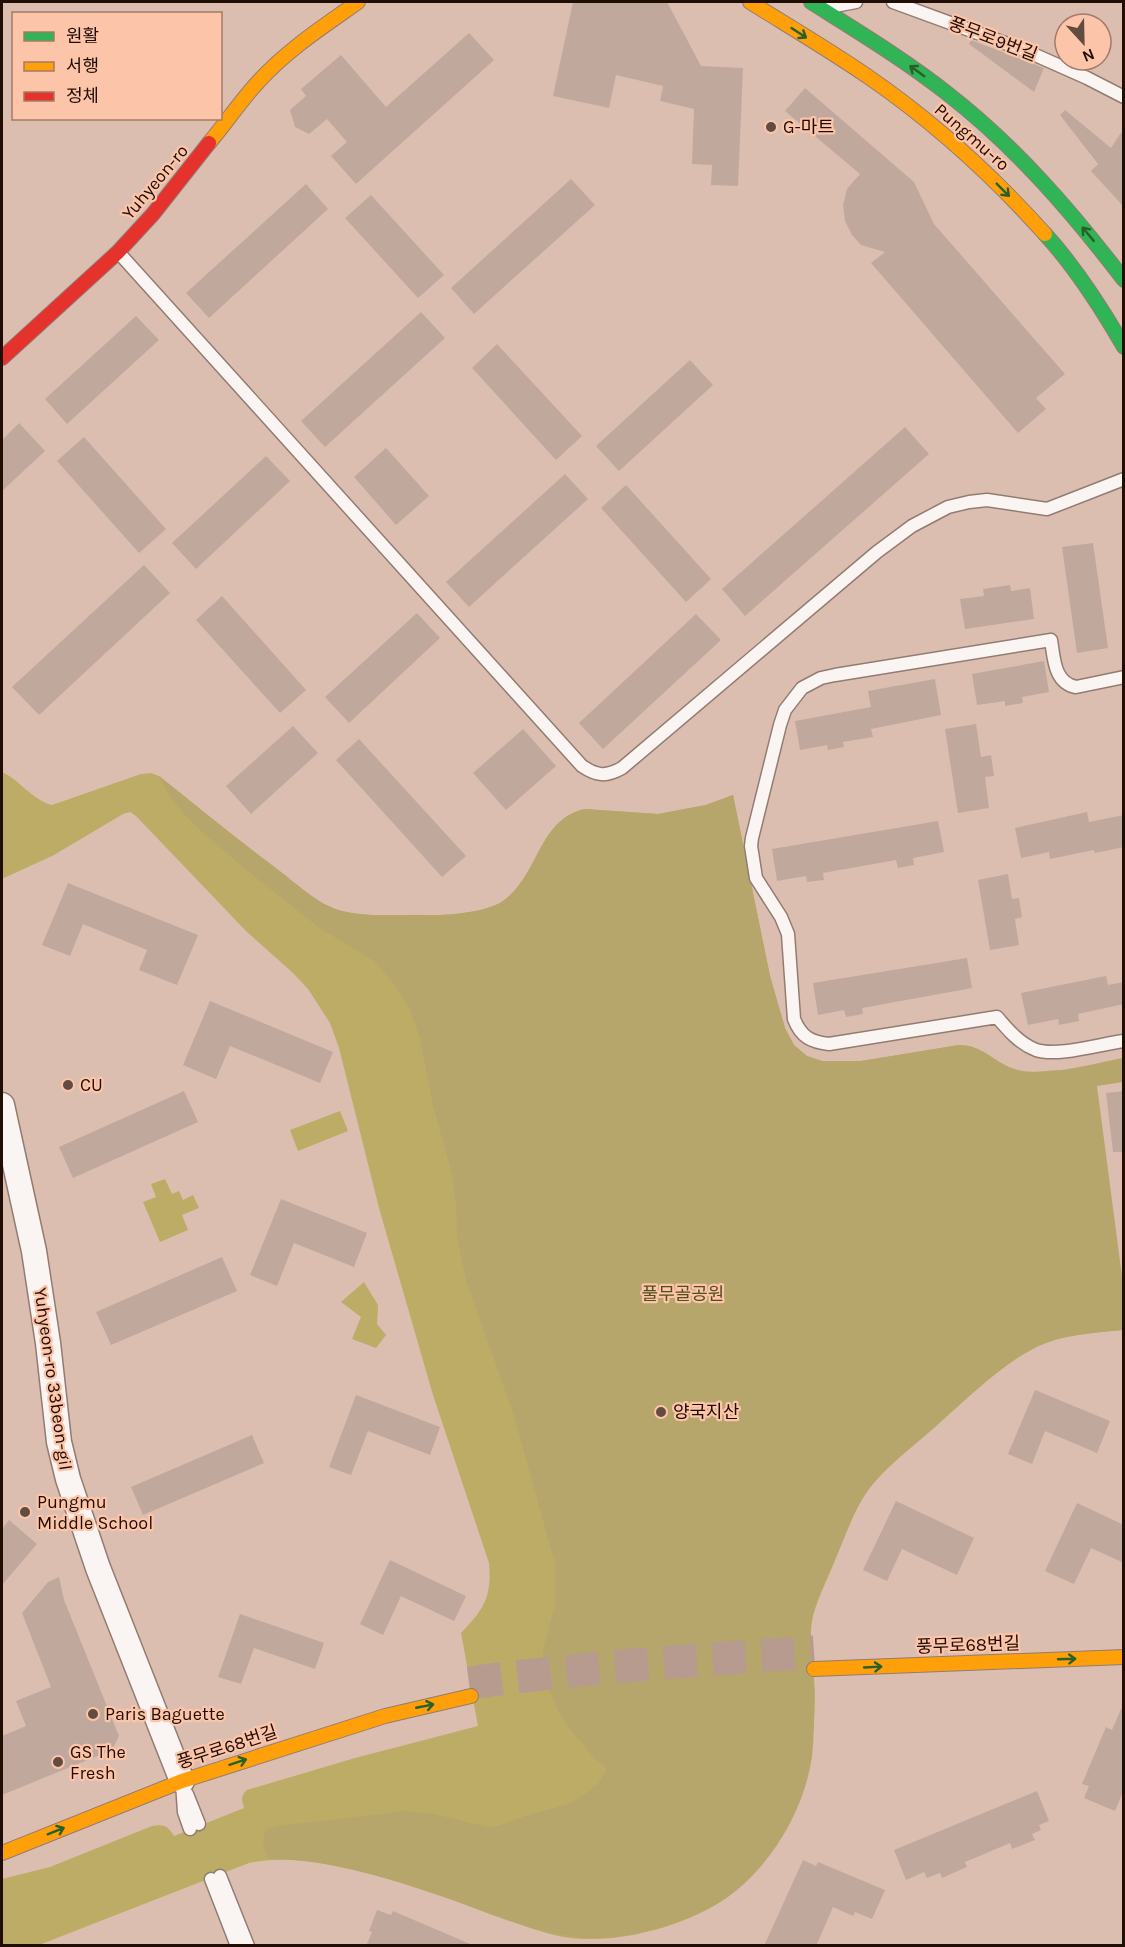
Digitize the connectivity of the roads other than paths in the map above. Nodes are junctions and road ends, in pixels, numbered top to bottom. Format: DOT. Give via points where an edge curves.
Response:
graph roads {
  1 [pos="358,2"];
  2 [pos="750,2"];
  3 [pos="856,2"];
  4 [pos="893,2"];
  5 [pos="816,5"];
  6 [pos="1124,97"];
  7 [pos="118,252"];
  8 [pos="1124,280"];
  9 [pos="1124,347"];
  10 [pos="2,358"];
  11 [pos="1124,478"];
  12 [pos="1124,677"];
  13 [pos="1124,1041"];
  14 [pos="2,1105"];
  15 [pos="1124,1658"];
  16 [pos="814,1670"];
  17 [pos="369,1707"];
  18 [pos="209,1758"];
  19 [pos="180,1775"];
  20 [pos="195,1826"];
  21 [pos="2,1839"];
  22 [pos="2,1853"];
  23 [pos="237,1946"];
  24 [pos="248,1946"];
  1 -- 7 [label="street, Yuhyeon-ro" via="278,61 174,190"];
  2 -- 9 [label="street, Pungmu-ro, one-way" via="886,89 957,146 1039,228 1093,298"];
  3 -- 5 [label="lane"];
  4 -- 6 [label="lane, 풍무로9번길" via="1024,50"];
  8 -- 5 [label="street, Pungmu-ro, one-way" via="1068,209 988,128 921,74"];
  7 -- 10 [label="street, Yuhyeon-ro"];
  7 -- 11 [label="lane" via="582,766 602,775 622,768 893,539 932,515 948,507 987,500 1047,509"];
  12 -- 13 [label="lane" via="1070,686 1057,672 1051,640 811,682 793,699 780,725 751,846 759,885 786,926 794,1019 803,1036 810,1040 829,1044 997,1017 1014,1036 1038,1050 1061,1051"];
  14 -- 19 [label="street, Yuhyeon-ro 33beon-gil" via="34,1251 58,1442 98,1568"];
  16 -- 15 [label="street, 풍무로68번길, one-way"];
  19 -- 17 [label="street, 풍무로68번길, one-way" via="470,1689"];
  18 -- 19 [label="street, 풍무로68번길"];
  19 -- 20 [label="lane"];
  19 -- 21 [label="street, 풍무로68번길"];
  22 -- 19 [label="street, 풍무로68번길, one-way"];
  23 -- 24 [label="lane" via="215,1877"];
}
